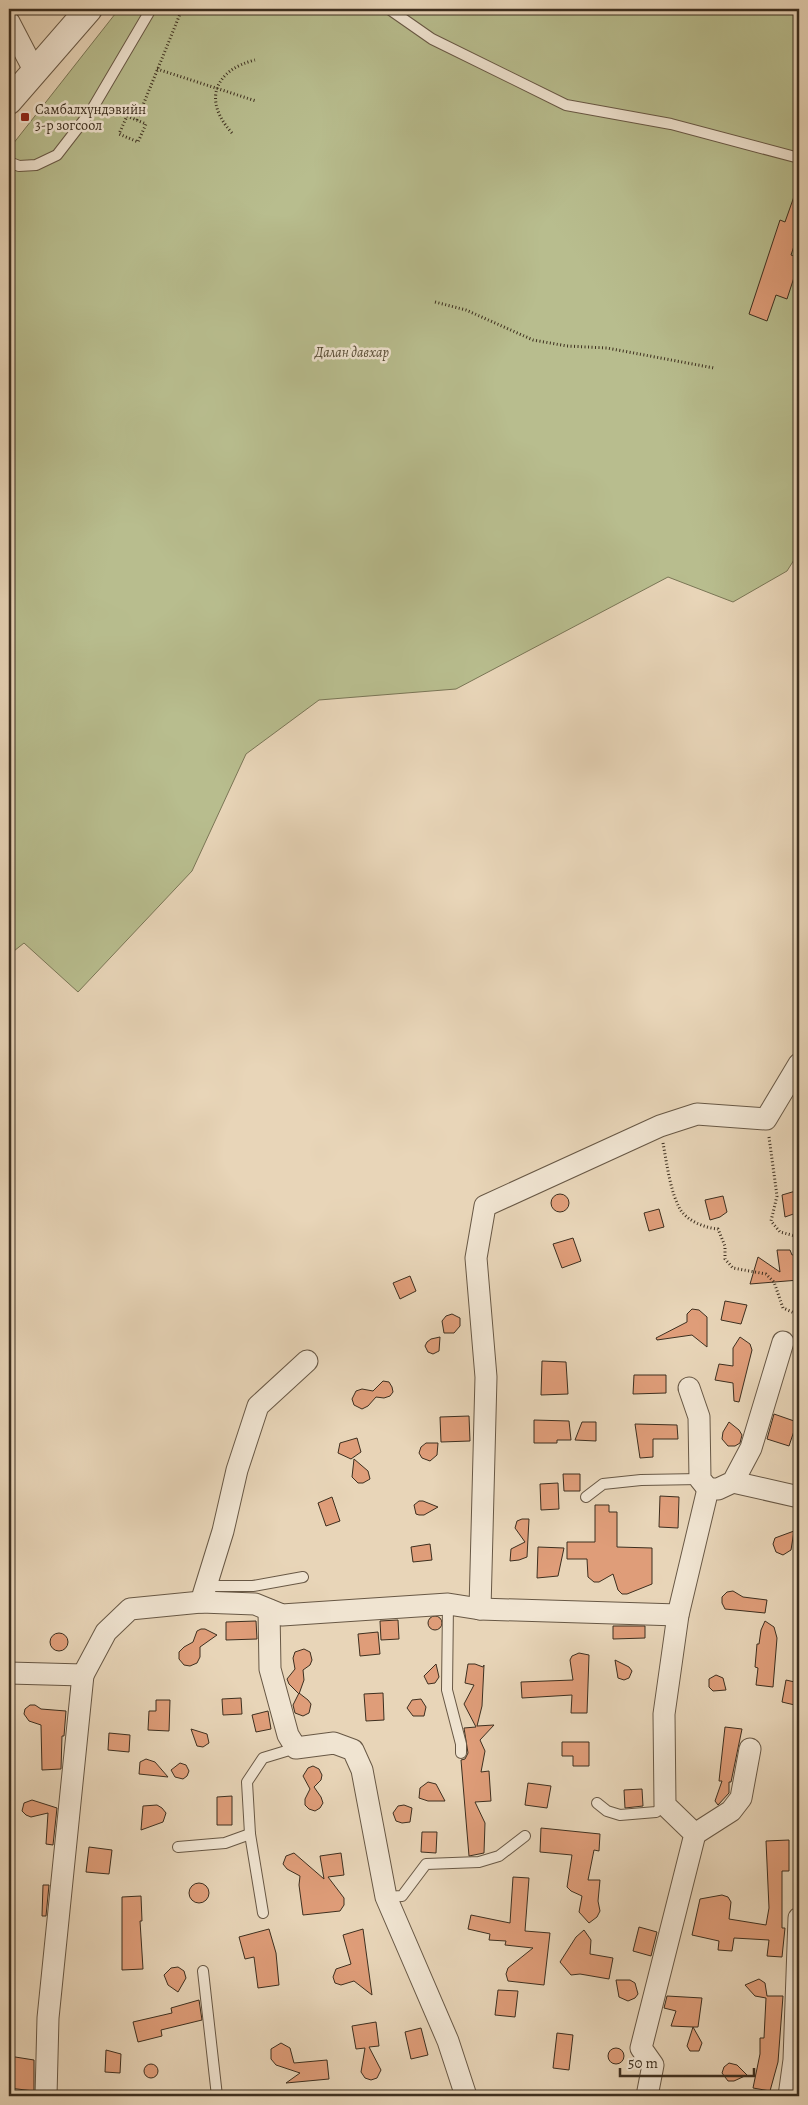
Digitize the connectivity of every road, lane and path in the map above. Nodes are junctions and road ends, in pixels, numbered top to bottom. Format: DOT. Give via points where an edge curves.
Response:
graph roads {
  1 [pos="89,9"];
  2 [pos="151,9"];
  3 [pos="182,9"];
  4 [pos="389,9"];
  5 [pos="9,22"];
  6 [pos="255,60"];
  7 [pos="158,69"];
  8 [pos="35,72"];
  9 [pos="217,88"];
  10 [pos="9,101"];
  11 [pos="256,101"];
  12 [pos="137,120"];
  13 [pos="232,133"];
  14 [pos="799,158"];
  15 [pos="9,162"];
  16 [pos="435,302"];
  17 [pos="714,368"];
  18 [pos="799,1064"];
  19 [pos="766,1119"];
  20 [pos="660,1126"];
  21 [pos="799,1237"];
  22 [pos="799,1315"];
  23 [pos="783,1342"];
  24 [pos="307,1361"];
  25 [pos="689,1388"];
  26 [pos="733,1482"];
  27 [pos="704,1484"];
  28 [pos="799,1496"];
  29 [pos="586,1497"];
  30 [pos="303,1577"];
  31 [pos="204,1594"];
  32 [pos="448,1604"];
  33 [pos="480,1609"];
  34 [pos="269,1610"];
  35 [pos="678,1615"];
  36 [pos="9,1673"];
  37 [pos="83,1675"];
  38 [pos="296,1748"];
  39 [pos="750,1749"];
  40 [pos="461,1753"];
  41 [pos="597,1803"];
  42 [pos="664,1804"];
  43 [pos="250,1834"];
  44 [pos="695,1834"];
  45 [pos="525,1836"];
  46 [pos="178,1847"];
  47 [pos="386,1897"];
  48 [pos="263,1913"];
  49 [pos="799,1918"];
  50 [pos="203,1971"];
  51 [pos="46,2096"];
  52 [pos="217,2096"];
  53 [pos="466,2096"];
  54 [pos="647,2096"];
  55 [pos="789,2096"];
  1 -- 8 [label="street"];
  2 -- 15 [label="lane" via="91,111 57,155 36,165 19,166"];
  3 -- 7 [label="path"];
  4 -- 14 [label="lane" via="432,39 566,105 671,124"];
  5 -- 8 [label="street"];
  6 -- 9 [label="path" via="232,68"];
  7 -- 9 [label="path"];
  7 -- 12 [label="path"];
  8 -- 10 [label="street"];
  9 -- 11 [label="path"];
  9 -- 13 [label="path" via="218,112"];
  12 -- 12 [label="path" via="146,124 138,142 119,134 128,116"];
  16 -- 17 [label="path" via="466,310 533,340 607,348"];
  18 -- 19 [label="street"];
  19 -- 20 [label="street" via="697,1114"];
  19 -- 21 [label="path" via="777,1196 771,1221 780,1232"];
  20 -- 22 [label="path" via="671,1183 680,1210 708,1228 718,1229 729,1264 733,1268 766,1274 774,1282 783,1308"];
  20 -- 33 [label="street" via="485,1206 476,1258 486,1377"];
  23 -- 26 [label="street" via="751,1448"];
  24 -- 31 [label="street" via="258,1406 237,1470"];
  25 -- 27 [label="street" via="699,1417"];
  26 -- 27 [label="street" via="718,1489"];
  26 -- 28 [label="street"];
  27 -- 29 [label="lane" via="641,1480 603,1484"];
  27 -- 35 [label="street"];
  30 -- 31 [label="lane"];
  31 -- 34 [label="street"];
  31 -- 37 [label="street" via="130,1609 106,1632"];
  32 -- 33 [label="street"];
  32 -- 34 [label="street" via="282,1615"];
  32 -- 40 [label="lane" via="447,1690"];
  33 -- 35 [label="street"];
  34 -- 38 [label="street" via="270,1669 288,1735"];
  35 -- 42 [label="street" via="664,1714"];
  36 -- 37 [label="street"];
  37 -- 51 [label="street" via="48,2018"];
  38 -- 43 [label="lane" via="263,1758 247,1782"];
  38 -- 47 [label="street" via="334,1743 353,1750 362,1770"];
  39 -- 44 [label="street" via="741,1798 731,1811"];
  41 -- 42 [label="lane" via="620,1816 656,1812"];
  42 -- 44 [label="street"];
  43 -- 46 [label="lane" via="225,1843"];
  43 -- 48 [label="lane"];
  44 -- 54 [label="street" via="641,2048 652,2065"];
  45 -- 47 [label="lane" via="499,1856 479,1862 426,1864 402,1896"];
  47 -- 53 [label="street" via="448,2041"];
  49 -- 55 [label="street" via="794,2060"];
  50 -- 52 [label="lane"];
}
